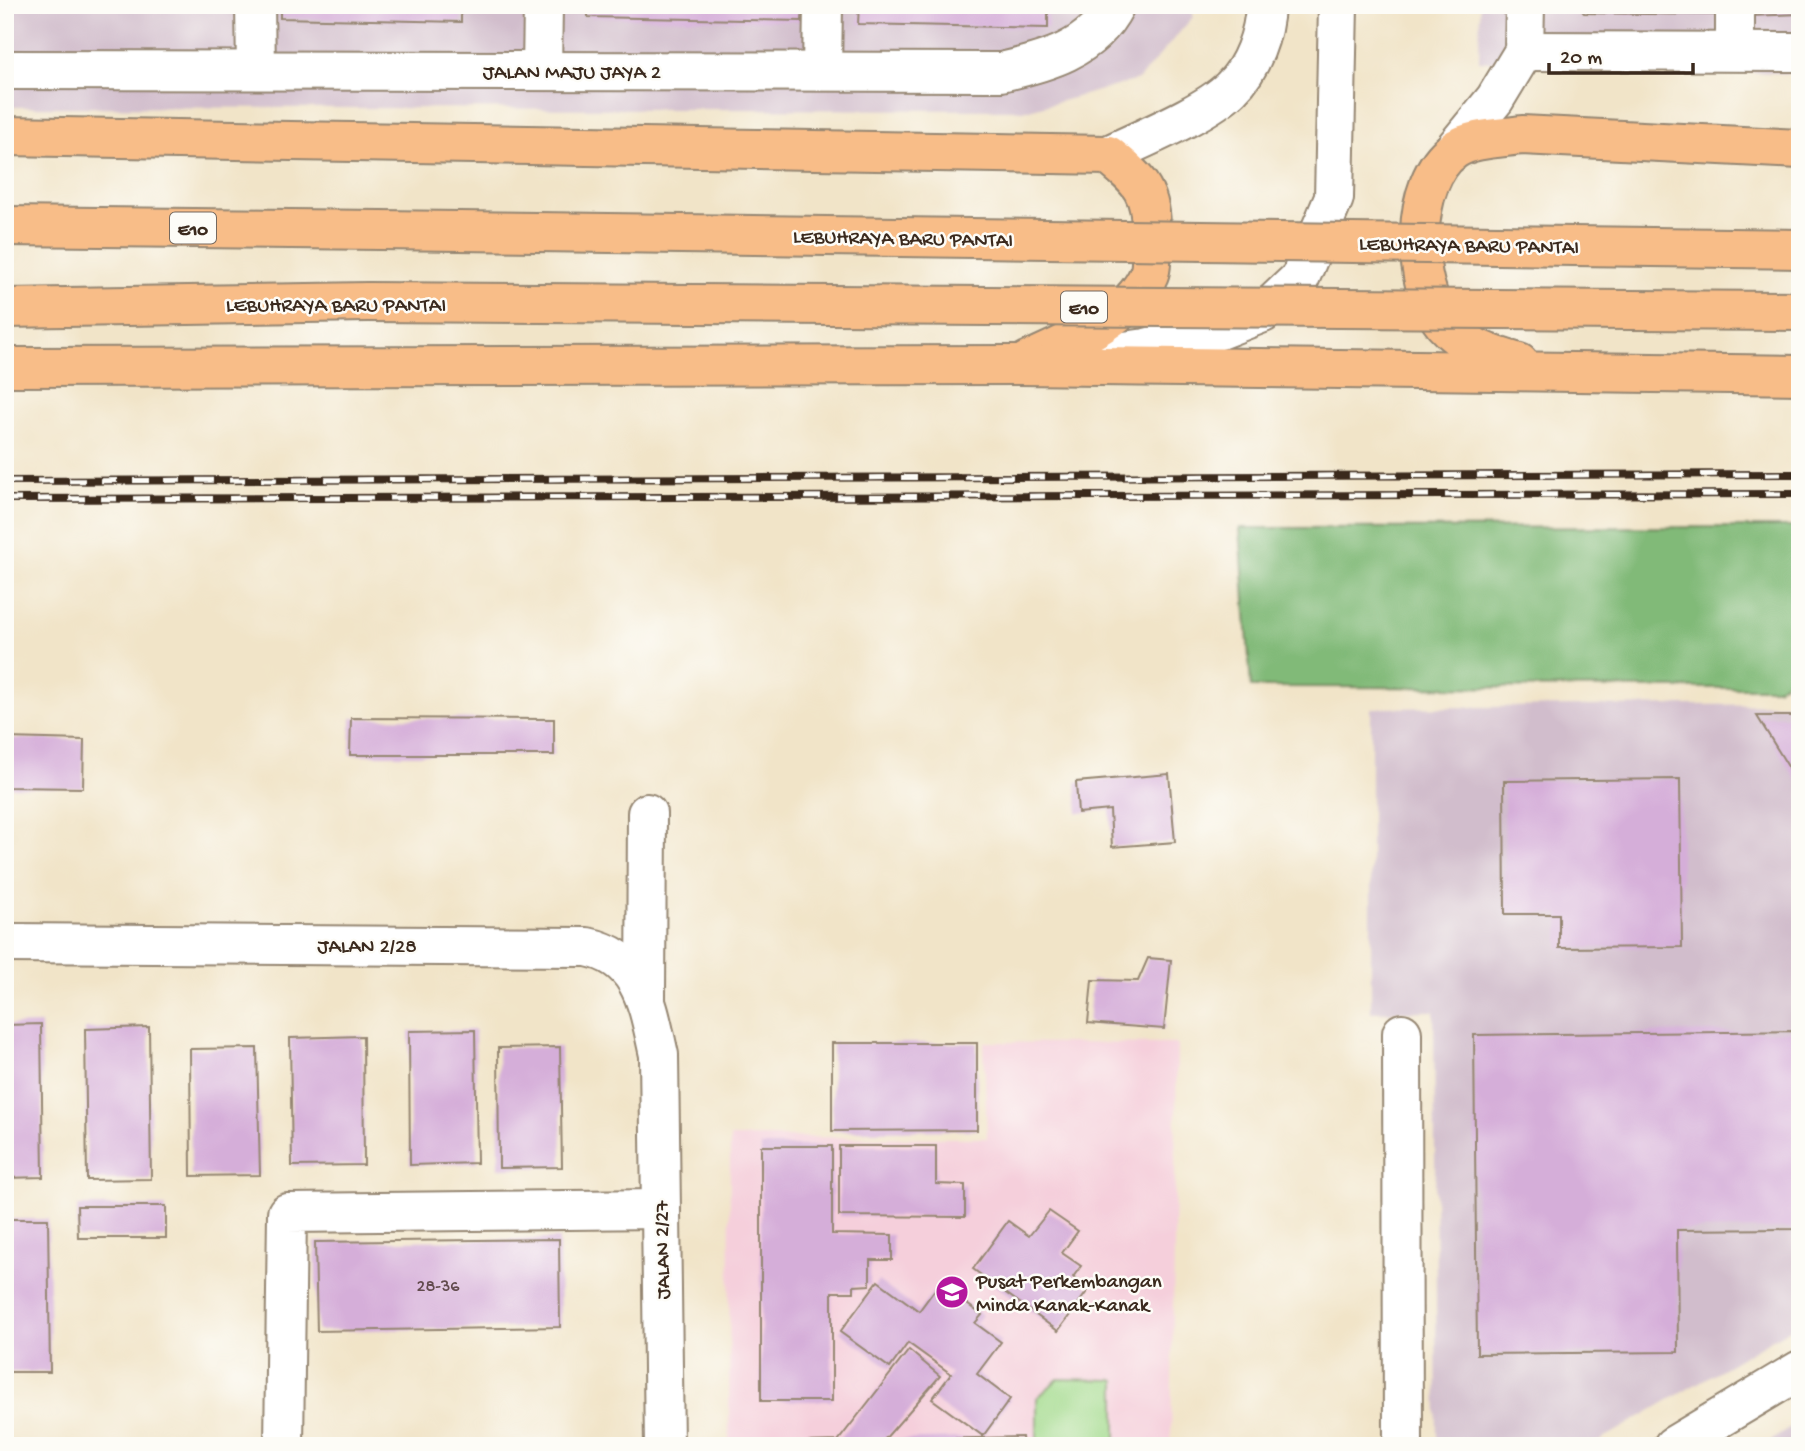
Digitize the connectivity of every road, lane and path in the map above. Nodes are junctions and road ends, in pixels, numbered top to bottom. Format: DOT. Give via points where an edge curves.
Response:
graph roads {
  1 [pos="255,5"];
  2 [pos="543,5"];
  3 [pos="823,5"];
  4 [pos="1115,5"];
  5 [pos="1265,5"];
  6 [pos="1338,5"];
  7 [pos="1525,5"];
  8 [pos="1735,5"];
  9 [pos="1524,51"];
  10 [pos="1735,51"];
  11 [pos="1800,51"];
  12 [pos="5,70"];
  13 [pos="256,70"];
  14 [pos="542,71"];
  15 [pos="821,71"];
  16 [pos="5,136"];
  17 [pos="1454,149"];
  18 [pos="1800,149"];
  19 [pos="1108,155"];
  20 [pos="5,226"];
  21 [pos="1800,249"];
  22 [pos="5,308"];
  23 [pos="1800,312"];
  24 [pos="1020,365"];
  25 [pos="5,367"];
  26 [pos="1548,372"];
  27 [pos="1800,375"];
  28 [pos="647,813"];
  29 [pos="5,943"];
  30 [pos="646,997"];
  31 [pos="1402,1033"];
  32 [pos="659,1055"];
  33 [pos="660,1209"];
  34 [pos="1800,1370"];
  35 [pos="284,1446"];
  36 [pos="664,1446"];
  37 [pos="1403,1446"];
  38 [pos="1673,1446"];
  1 -- 13 [label="street"];
  2 -- 14 [label="street"];
  3 -- 15 [label="street"];
  4 -- 15 [label="street, JALAN MAJU JAYA 2" via="1088,40 1051,61 1001,72"];
  5 -- 19 [label="street" via="1264,24 1252,58 1231,88"];
  6 -- 24 [label="street" via="1334,198 1300,278 1263,313 1219,330 1146,348"];
  7 -- 9 [label="street"];
  8 -- 10 [label="street"];
  9 -- 10 [label="street"];
  9 -- 17 [label="street" via="1495,99"];
  10 -- 11 [label="street"];
  12 -- 13 [label="street, JALAN MAJU JAYA 2"];
  13 -- 14 [label="street, JALAN MAJU JAYA 2"];
  14 -- 15 [label="street, JALAN MAJU JAYA 2"];
  16 -- 19 [label="highway"];
  17 -- 18 [label="highway" via="1522,135"];
  17 -- 26 [label="highway" via="1429,181 1421,209 1425,286 1443,323 1478,351"];
  19 -- 24 [label="highway" via="1136,178 1152,209 1150,273 1124,307 1095,330"];
  20 -- 21 [label="highway, LEBUHRAYA BARU PANTAI / E10, bridge"];
  22 -- 23 [label="highway, LEBUHRAYA BARU PANTAI / E10, bridge" via="368,302"];
  24 -- 25 [label="highway"];
  24 -- 26 [label="highway"];
  26 -- 27 [label="highway"];
  28 -- 30 [label="street"];
  29 -- 30 [label="street, JALAN 2/28" via="587,947 605,950 621,960"];
  30 -- 32 [label="street, JALAN 2/28"];
  31 -- 37 [label="street"];
  32 -- 33 [label="street, JALAN 2/27"];
  33 -- 35 [label="street" via="287,1213"];
  33 -- 36 [label="street, JALAN 2/27"];
  34 -- 38 [label="street"];
}
